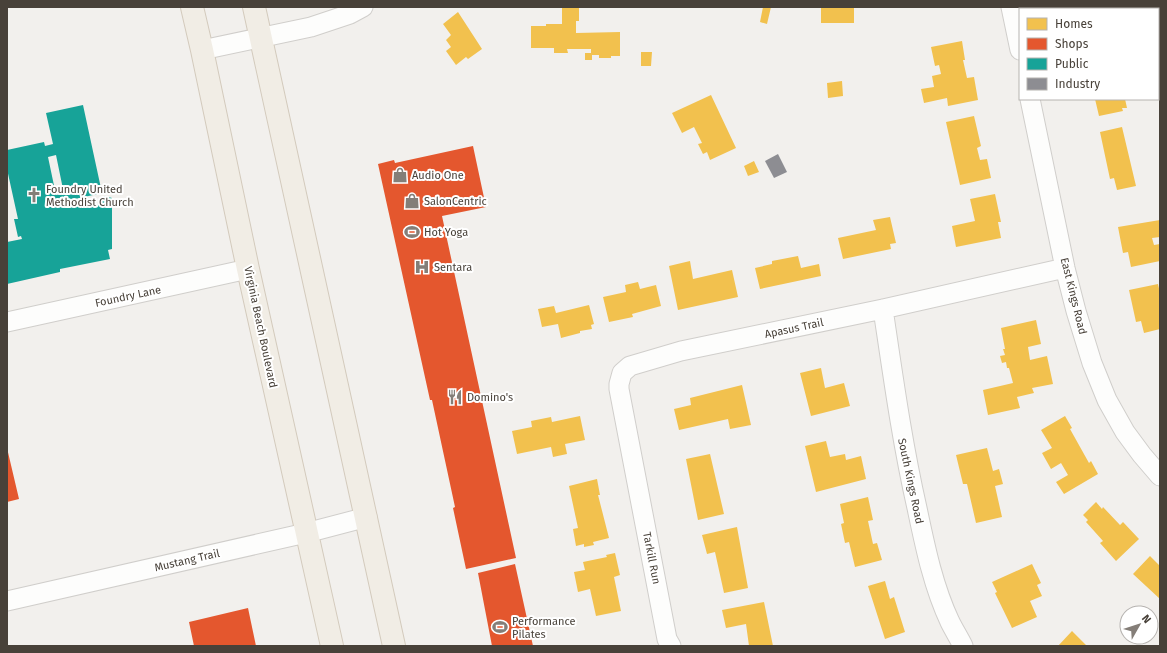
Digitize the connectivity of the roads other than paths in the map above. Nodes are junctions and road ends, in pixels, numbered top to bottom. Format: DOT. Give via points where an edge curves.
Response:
graph roads {
  1 [pos="192,7"];
  2 [pos="254,7"];
  3 [pos="363,7"];
  4 [pos="1011,7"];
  5 [pos="261,38"];
  6 [pos="1019,45"];
  7 [pos="202,50"];
  8 [pos="1030,100"];
  9 [pos="1066,268"];
  10 [pos="248,269"];
  11 [pos="883,310"];
  12 [pos="7,322"];
  13 [pos="635,469"];
  14 [pos="1160,476"];
  15 [pos="367,517"];
  16 [pos="306,533"];
  17 [pos="7,601"];
  18 [pos="332,646"];
  19 [pos="394,646"];
  20 [pos="671,646"];
  21 [pos="963,646"];
  1 -- 7 [label="main road, Virginia Beach Boulevard"];
  2 -- 5 [label="main road"];
  3 -- 5 [label="street" via="311,27"];
  4 -- 6 [label="street"];
  5 -- 7 [label="street"];
  5 -- 15 [label="main road"];
  7 -- 10 [label="main road, Virginia Beach Boulevard"];
  8 -- 9 [label="street, East Kings Road"];
  9 -- 11 [label="street, Apasus Trail"];
  9 -- 14 [label="street, East Kings Road" via="1087,348 1107,400 1125,432"];
  10 -- 12 [label="street, Foundry Lane"];
  10 -- 16 [label="main road, Virginia Beach Boulevard"];
  11 -- 13 [label="street, Apasus Trail" via="681,351 630,366 622,373 619,389"];
  11 -- 21 [label="street, South Kings Road" via="899,419 927,554 936,586"];
  13 -- 20 [label="street, Tarkill Run" via="667,639"];
  15 -- 16 [label="street, Mustang Trail"];
  15 -- 19 [label="main road"];
  16 -- 17 [label="street, Mustang Trail"];
  16 -- 18 [label="main road, Virginia Beach Boulevard"];
}
